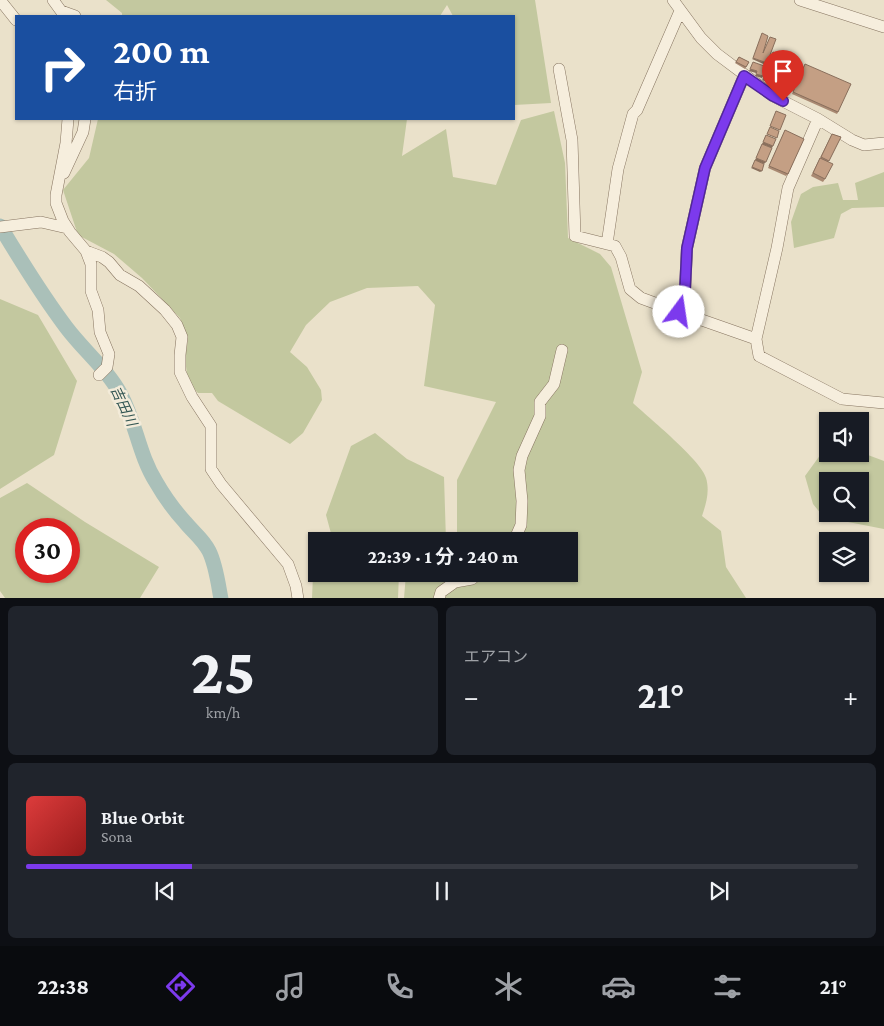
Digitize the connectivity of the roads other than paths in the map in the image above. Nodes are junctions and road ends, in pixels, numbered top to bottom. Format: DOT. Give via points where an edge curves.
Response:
graph roads {
  1 [pos="0,0"];
  2 [pos="53,0"];
  3 [pos="673,0"];
  4 [pos="800,0"];
  5 [pos="680,11"];
  6 [pos="73,15"];
  7 [pos="15,19"];
  8 [pos="884,27"];
  9 [pos="559,69"];
  10 [pos="744,76"];
  11 [pos="818,119"];
  12 [pos="68,120"];
  13 [pos="85,120"];
  14 [pos="884,143"];
  15 [pos="60,179"];
  16 [pos="0,226"];
  17 [pos="67,228"];
  18 [pos="607,244"];
  19 [pos="86,251"];
  20 [pos="679,312"];
  21 [pos="756,339"];
  22 [pos="562,350"];
  23 [pos="99,375"];
  24 [pos="884,403"];
  25 [pos="518,532"];
  26 [pos="455,582"];
  27 [pos="298,598"];
  28 [pos="439,598"];
  1 -- 7 [label="street"];
  2 -- 6 [label="street" via="61,10"];
  3 -- 5 [label="street"];
  4 -- 8 [label="street"];
  5 -- 10 [label="street" via="701,38"];
  5 -- 18 [label="street" via="633,114 618,169"];
  9 -- 18 [label="street" via="572,140 575,236"];
  10 -- 11 [label="street" via="773,96"];
  10 -- 20 [label="street" via="705,168 687,248 685,290"];
  11 -- 14 [label="street" via="864,145"];
  11 -- 21 [label="street" via="788,188"];
  12 -- 15 [label="street"];
  13 -- 15 [label="street" via="74,154"];
  15 -- 17 [label="street" via="56,203"];
  16 -- 17 [label="street" via="41,222"];
  17 -- 19 [label="street"];
  18 -- 20 [label="street" via="618,249 630,289 641,298"];
  19 -- 23 [label="street" via="91,264 92,291 100,332 108,354 107,367"];
  19 -- 27 [label="street" via="109,262 178,324 182,337 180,372 211,426 212,469 288,564"];
  20 -- 21 [label="street"];
  21 -- 24 [label="street" via="759,356 814,385 842,399"];
  22 -- 25 [label="street" via="554,384 540,402 540,416 522,456 519,470 521,525"];
  26 -- 28 [label="street"];
}
